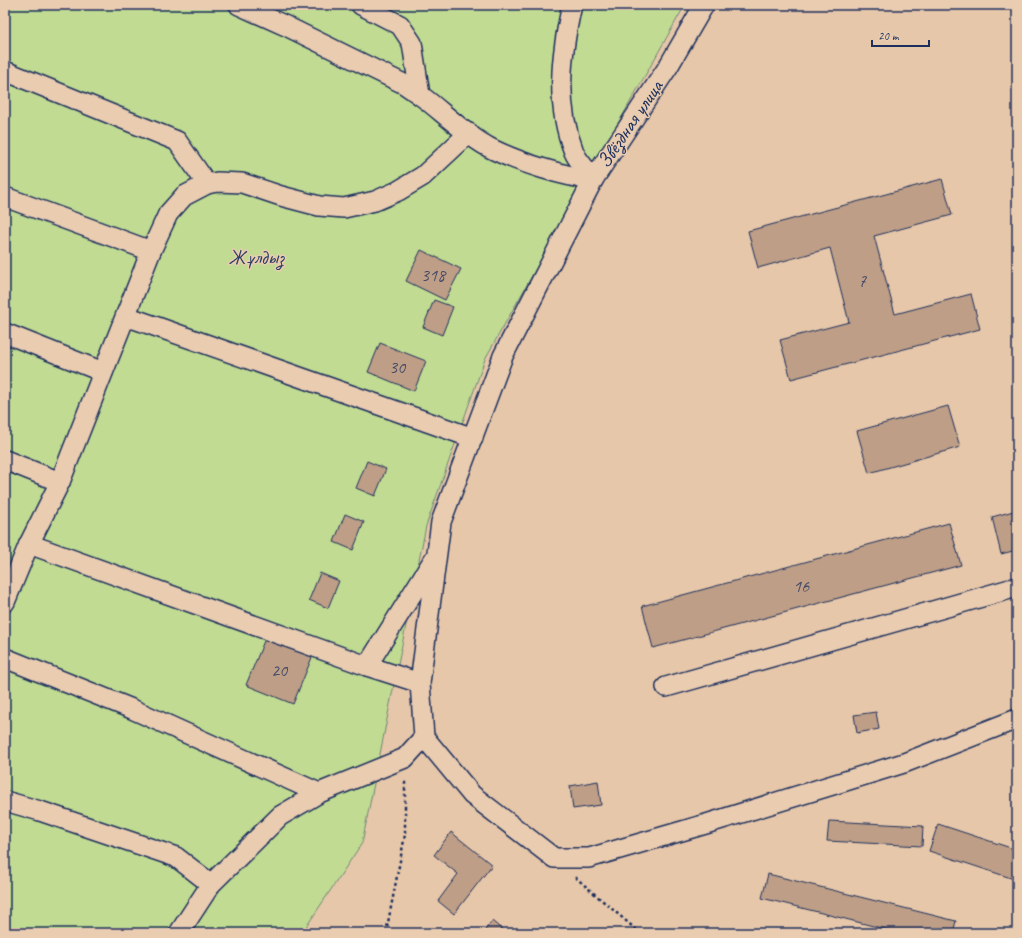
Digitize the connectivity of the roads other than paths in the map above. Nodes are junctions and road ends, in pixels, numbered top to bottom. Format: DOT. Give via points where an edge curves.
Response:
graph roads {
  1 [pos="239,5"];
  2 [pos="360,5"];
  3 [pos="572,5"];
  4 [pos="704,5"];
  5 [pos="5,71"];
  6 [pos="420,95"];
  7 [pos="468,133"];
  8 [pos="593,180"];
  9 [pos="207,184"];
  10 [pos="5,197"];
  11 [pos="151,252"];
  12 [pos="126,316"];
  13 [pos="5,332"];
  14 [pos="103,372"];
  15 [pos="473,438"];
  16 [pos="5,460"];
  17 [pos="60,482"];
  18 [pos="29,544"];
  19 [pos="436,556"];
  20 [pos="1017,588"];
  21 [pos="5,602"];
  22 [pos="5,658"];
  23 [pos="367,666"];
  24 [pos="420,683"];
  25 [pos="666,687"];
  26 [pos="1017,719"];
  27 [pos="424,737"];
  28 [pos="319,793"];
  29 [pos="5,801"];
  30 [pos="211,884"];
  31 [pos="179,933"];
  1 -- 6 [label="street, Звёздная улица" via="404,84"];
  2 -- 6 [label="street" via="400,25 412,43"];
  3 -- 8 [label="street" via="561,68 563,112 574,153"];
  4 -- 8 [label="street, Звёздная улица" via="668,68"];
  5 -- 9 [label="street" via="177,141"];
  6 -- 7 [label="street, Звёздная улица"];
  7 -- 8 [label="street, Звёздная улица" via="493,149 559,173"];
  7 -- 9 [label="street" via="423,176 375,201 344,208 319,206 242,183"];
  8 -- 15 [label="street" via="503,356"];
  9 -- 11 [label="street" via="184,196 168,214"];
  10 -- 11 [label="street"];
  11 -- 12 [label="street"];
  12 -- 14 [label="street"];
  12 -- 15 [label="street"];
  13 -- 14 [label="street"];
  14 -- 17 [label="street"];
  15 -- 19 [label="street" via="441,522"];
  16 -- 17 [label="street"];
  17 -- 18 [label="street"];
  18 -- 21 [label="street"];
  18 -- 23 [label="street"];
  19 -- 23 [label="street"];
  19 -- 24 [label="street"];
  20 -- 25 [label="street"];
  22 -- 28 [label="street" via="132,709"];
  23 -- 24 [label="street"];
  24 -- 27 [label="street"];
  26 -- 27 [label="street" via="904,763 589,858 554,858 472,795"];
  27 -- 28 [label="street" via="405,758"];
  28 -- 30 [label="street" via="280,816"];
  29 -- 30 [label="street" via="176,858"];
  30 -- 31 [label="street"];
}
